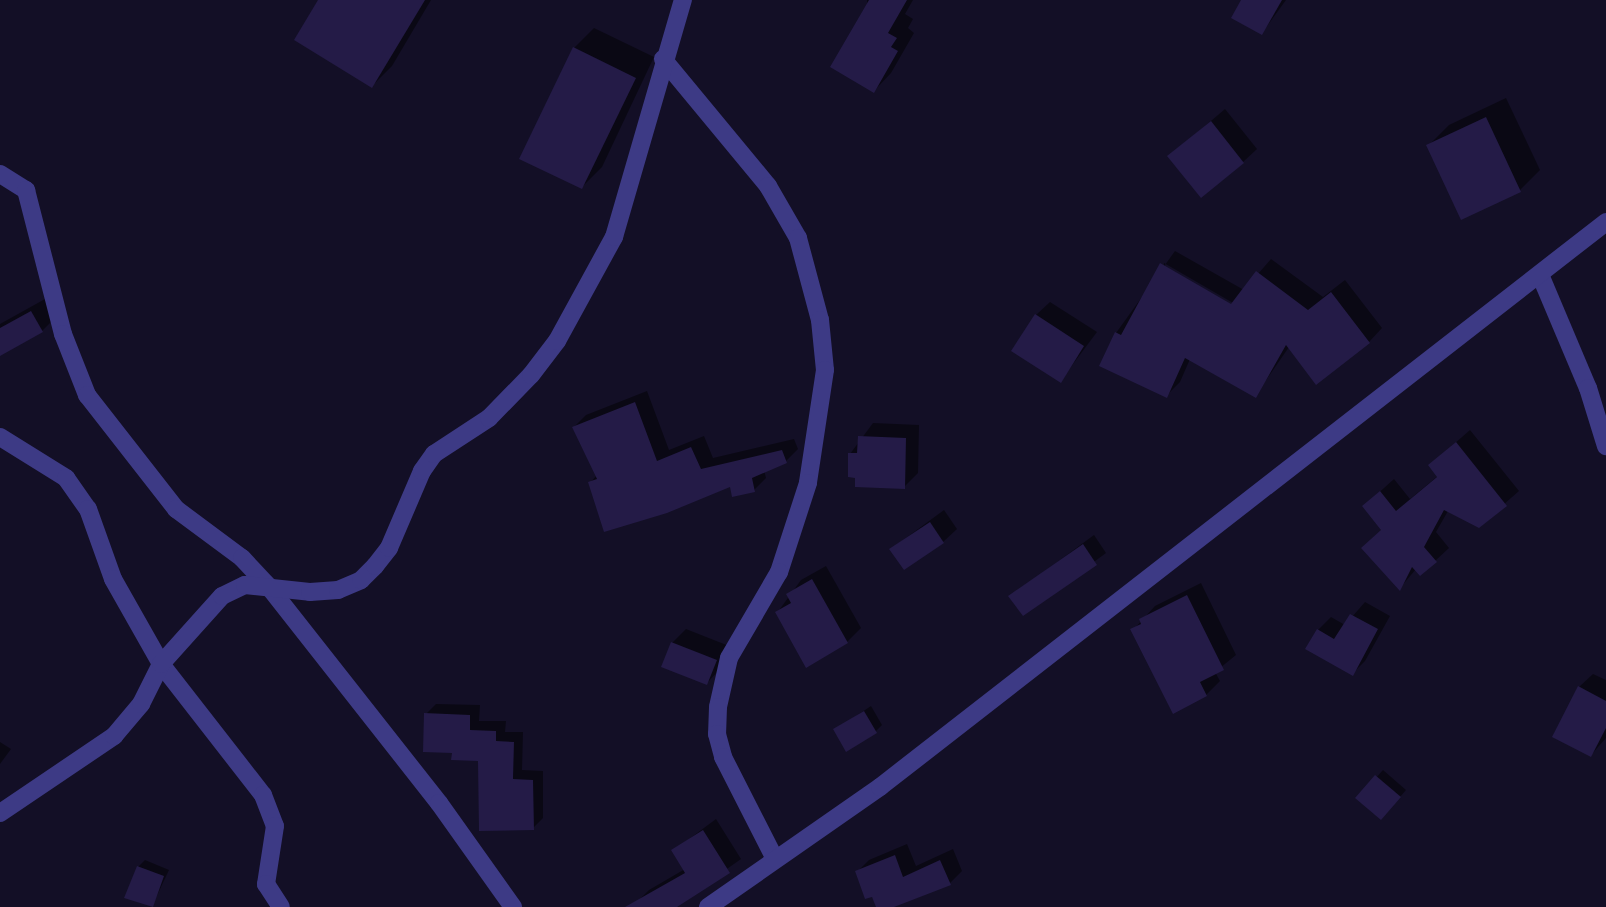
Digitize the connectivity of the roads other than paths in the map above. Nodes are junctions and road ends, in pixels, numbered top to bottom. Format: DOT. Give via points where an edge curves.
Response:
graph roads {
  1 [pos="683,0"];
  2 [pos="663,58"];
  3 [pos="0,174"];
  4 [pos="1606,222"];
  5 [pos="1541,277"];
  6 [pos="0,437"];
  7 [pos="1606,446"];
  8 [pos="269,587"];
  9 [pos="161,664"];
  10 [pos="0,813"];
  11 [pos="775,859"];
  12 [pos="281,907"];
  13 [pos="513,907"];
  14 [pos="708,907"];
  1 -- 2 [label="street"];
  2 -- 8 [label="street" via="614,237 557,341 489,418 434,454 389,548 361,580 338,590"];
  2 -- 11 [label="street" via="768,186 797,239 820,320 825,370 808,483 779,572 729,658 718,707 717,734 723,757"];
  3 -- 8 [label="street" via="26,190 62,334 87,394 176,509 242,558"];
  4 -- 5 [label="street"];
  5 -- 7 [label="street" via="1588,388"];
  5 -- 11 [label="street" via="880,787"];
  6 -- 9 [label="street" via="66,478 88,509 113,579"];
  8 -- 9 [label="street" via="245,585 222,596"];
  8 -- 13 [label="street" via="439,803"];
  9 -- 10 [label="street" via="141,704 114,736"];
  9 -- 12 [label="street" via="263,795 275,826 266,884"];
  11 -- 14 [label="street"];
}
